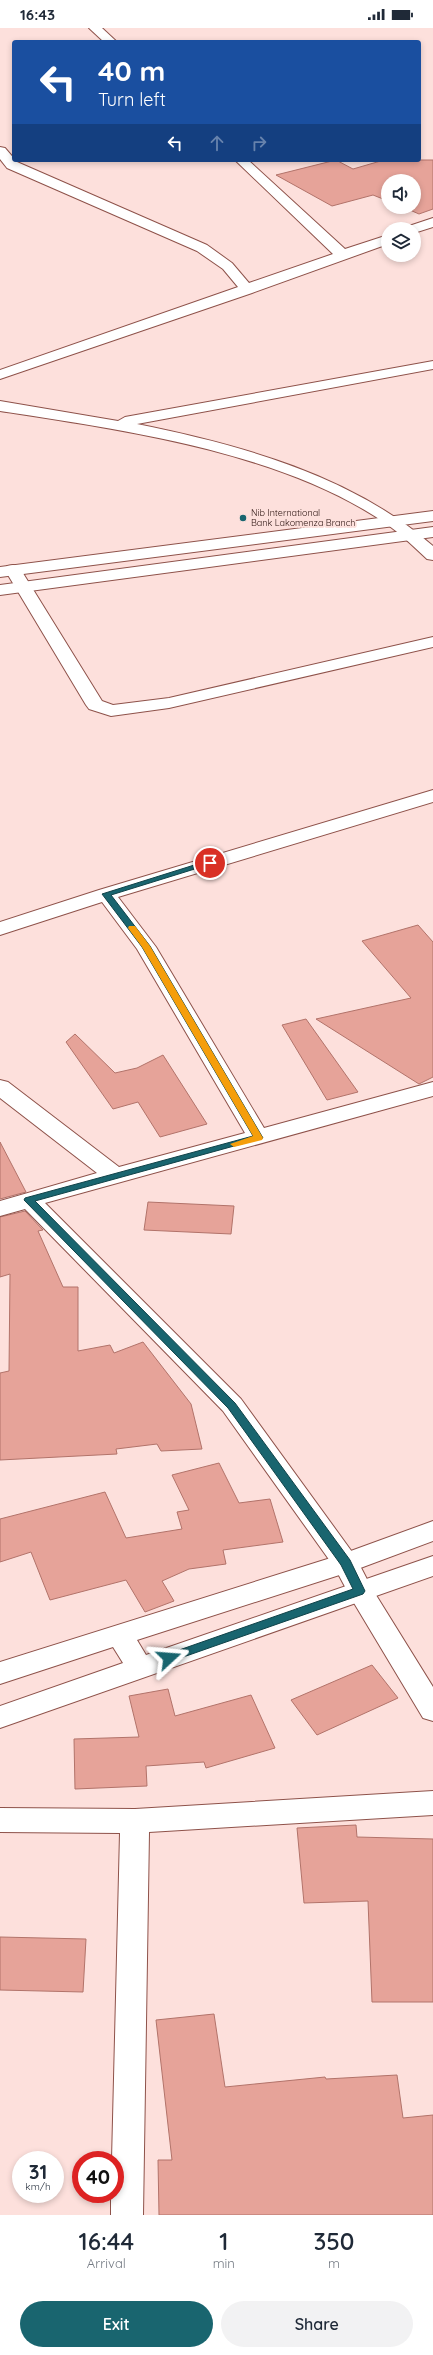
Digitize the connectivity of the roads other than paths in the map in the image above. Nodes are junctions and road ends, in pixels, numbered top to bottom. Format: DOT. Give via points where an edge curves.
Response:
graph roads {
  1 [pos="95,28"];
  2 [pos="108,40"];
  3 [pos="0,151"];
  4 [pos="243,162"];
  5 [pos="6,166"];
  6 [pos="433,222"];
  7 [pos="421,226"];
  8 [pos="381,242"];
  9 [pos="344,255"];
  10 [pos="247,290"];
  11 [pos="433,365"];
  12 [pos="0,375"];
  13 [pos="0,406"];
  14 [pos="116,424"];
  15 [pos="433,516"];
  16 [pos="393,521"];
  17 [pos="433,532"];
  18 [pos="410,535"];
  19 [pos="433,555"];
  20 [pos="6,571"];
  21 [pos="24,587"];
  22 [pos="0,590"];
  23 [pos="433,642"];
  24 [pos="433,796"];
  25 [pos="106,894"];
  26 [pos="0,929"];
  27 [pos="0,1087"];
  28 [pos="433,1089"];
  29 [pos="259,1138"];
  30 [pos="115,1175"];
  31 [pos="29,1200"];
  32 [pos="0,1209"];
  33 [pos="433,1531"];
  34 [pos="346,1563"];
  35 [pos="433,1566"];
  36 [pos="360,1591"];
  37 [pos="120,1635"];
  38 [pos="140,1668"];
  39 [pos="0,1674"];
  40 [pos="433,1710"];
  41 [pos="0,1717"];
  42 [pos="433,1803"];
  43 [pos="0,1820"];
  44 [pos="135,1821"];
  45 [pos="127,2215"];
  1 -- 2 [label="main road"];
  3 -- 5 [label="main road"];
  4 -- 9 [label="main road"];
  5 -- 10 [label="main road" via="202,248 239,276"];
  6 -- 7 [label="main road"];
  8 -- 9 [label="main road"];
  9 -- 10 [label="main road"];
  10 -- 12 [label="main road"];
  11 -- 14 [label="main road"];
  13 -- 14 [label="main road"];
  14 -- 16 [label="main road" via="212,444 290,471 336,490"];
  15 -- 16 [label="main road"];
  16 -- 18 [label="main road"];
  16 -- 20 [label="main road"];
  17 -- 18 [label="main road"];
  18 -- 19 [label="main road"];
  18 -- 21 [label="main road"];
  20 -- 21 [label="main road"];
  21 -- 22 [label="main road"];
  21 -- 23 [label="main road" via="95,704 111,711 169,703"];
  24 -- 25 [label="main road"];
  25 -- 26 [label="main road"];
  25 -- 29 [label="main road" via="146,946"];
  27 -- 30 [label="main road"];
  28 -- 29 [label="main road"];
  29 -- 30 [label="main road"];
  30 -- 31 [label="main road"];
  31 -- 32 [label="main road"];
  31 -- 34 [label="main road" via="232,1405"];
  33 -- 34 [label="main road"];
  34 -- 36 [label="main road"];
  34 -- 37 [label="main road"];
  35 -- 36 [label="main road"];
  36 -- 38 [label="main road"];
  36 -- 40 [label="main road"];
  37 -- 38 [label="main road"];
  37 -- 39 [label="main road"];
  38 -- 41 [label="main road"];
  42 -- 44 [label="main road"];
  43 -- 44 [label="main road"];
  44 -- 45 [label="main road"];
}
